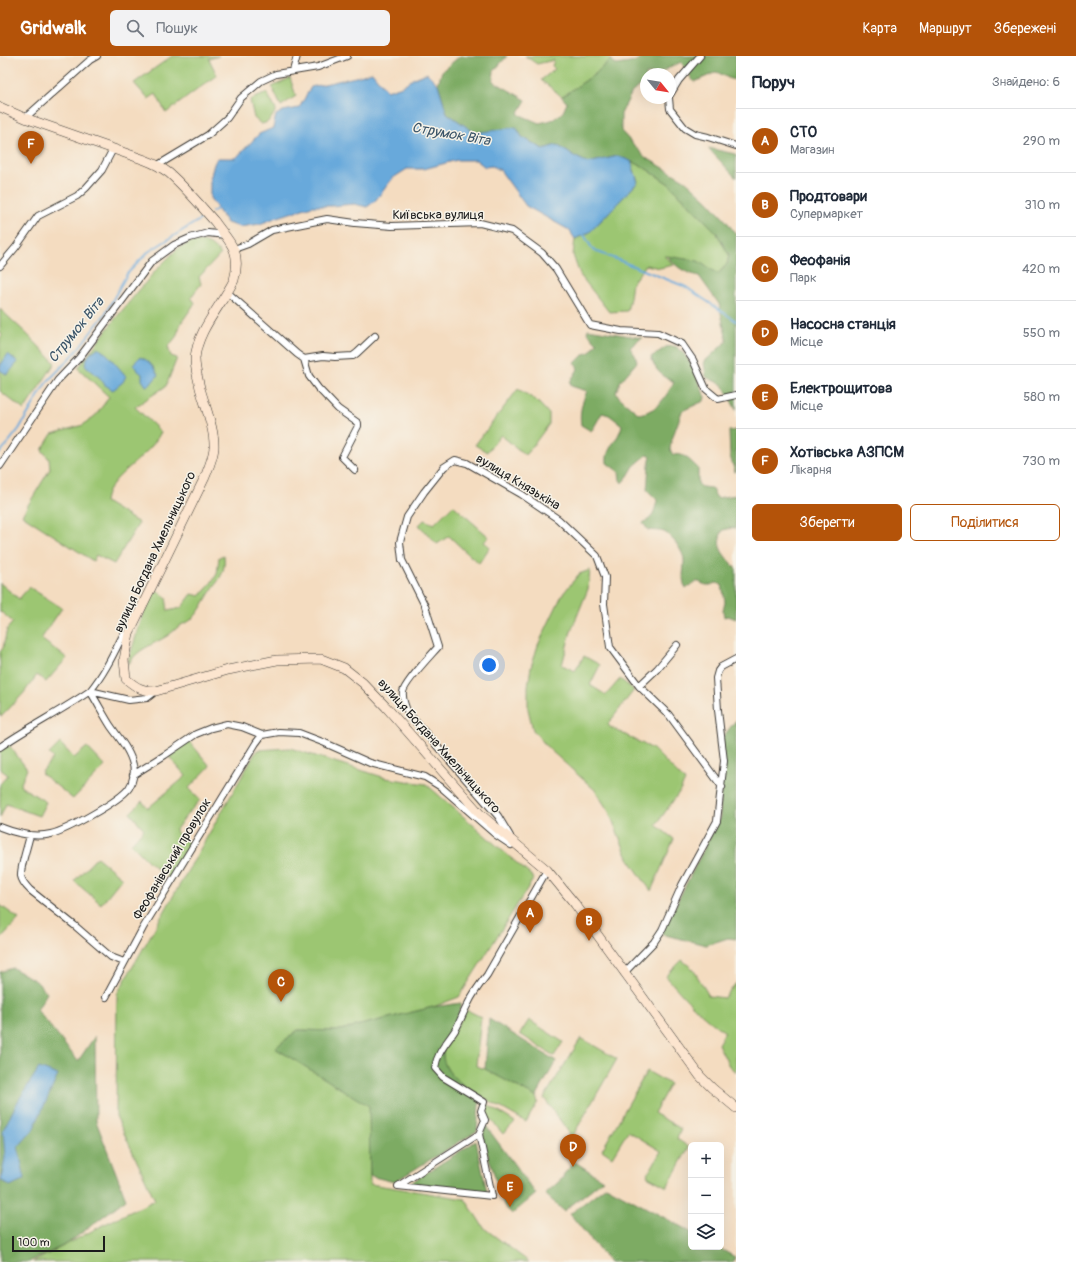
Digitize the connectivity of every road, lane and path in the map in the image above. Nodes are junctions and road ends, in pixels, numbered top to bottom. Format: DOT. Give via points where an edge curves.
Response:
graph roads {
  1 [pos="97,56"];
  2 [pos="298,56"];
  3 [pos="347,56"];
  4 [pos="700,56"];
  5 [pos="88,58"];
  6 [pos="293,71"];
  7 [pos="676,85"];
  8 [pos="670,104"];
  9 [pos="0,107"];
  10 [pos="24,118"];
  11 [pos="736,146"];
  12 [pos="112,149"];
  13 [pos="158,166"];
  14 [pos="225,235"];
  15 [pos="234,249"];
  16 [pos="0,266"];
  17 [pos="227,292"];
  18 [pos="375,336"];
  19 [pos="304,359"];
  20 [pos="736,395"];
  21 [pos="0,466"];
  22 [pos="355,470"];
  23 [pos="129,633"];
  24 [pos="677,645"];
  25 [pos="736,659"];
  26 [pos="639,686"];
  27 [pos="90,691"];
  28 [pos="156,691"];
  29 [pos="262,735"];
  30 [pos="0,746"];
  31 [pos="134,775"];
  32 [pos="722,787"];
  33 [pos="0,826"];
  34 [pos="30,835"];
  35 [pos="512,840"];
  36 [pos="534,860"];
  37 [pos="547,870"];
  38 [pos="124,962"];
  39 [pos="624,973"];
  40 [pos="106,997"];
  41 [pos="736,1108"];
  42 [pos="479,1134"];
  1 -- 5 [label="street"];
  2 -- 6 [label="street"];
  3 -- 6 [label="street" via="318,67"];
  4 -- 7 [label="street"];
  5 -- 10 [label="street"];
  6 -- 13 [label="street" via="276,74 261,81 241,98 227,118 208,135"];
  8 -- 11 [label="street" via="670,109 685,128 694,134"];
  9 -- 10 [label="street, вулиця Богдана Хмельницького"];
  10 -- 12 [label="street, вулиця Богдана Хмельницького"];
  12 -- 13 [label="street, вулиця Богдана Хмельницького"];
  12 -- 16 [label="street" via="102,170 86,188 77,196 38,216"];
  13 -- 14 [label="street, вулиця Богдана Хмельницького" via="199,204"];
  14 -- 15 [label="street, вулиця Богдана Хмельницького"];
  14 -- 21 [label="street" via="208,233 190,238 174,245 152,261 79,358 58,380"];
  15 -- 17 [label="street, вулиця Богдана Хмельницького" via="236,271"];
  15 -- 20 [label="street, Київська вулиця" via="272,230 327,219 392,226 480,223 512,230 542,253 556,269 590,325 621,331 658,333 682,344 693,360 706,389 718,399"];
  17 -- 19 [label="street"];
  17 -- 23 [label="street, вулиця Богдана Хмельницького" via="204,330 195,357 195,370 213,434 211,463"];
  18 -- 19 [label="street" via="353,356"];
  19 -- 22 [label="street" via="309,376 318,388 338,409 358,423 342,457"];
  23 -- 27 [label="street" via="122,635 98,682"];
  23 -- 28 [label="street, вулиця Богдана Хмельницького" via="124,660 126,679 136,688"];
  24 -- 26 [label="street"];
  25 -- 32 [label="street" via="721,667 716,678 724,761"];
  26 -- 32 [label="street, вулиця Князькіна" via="669,715"];
  26 -- 35 [label="street, вулиця Князькіна" via="610,647 604,604 605,577 597,556 558,519 521,494 467,463 455,460 444,467 407,517 400,542 402,560 425,606 438,646 403,690 403,700 408,713 498,816"];
  27 -- 28 [label="street" via="129,700 147,698"];
  27 -- 30 [label="street"];
  27 -- 31 [label="street" via="127,750"];
  28 -- 35 [label="street, вулиця Богдана Хмельницького" via="228,670 277,660 321,659 344,668 386,707 480,814"];
  29 -- 31 [label="street" via="227,724 211,728 196,734"];
  29 -- 36 [label="street" via="279,732 299,733 370,763 425,777 441,787 496,835"];
  29 -- 38 [label="street, Феофанівський провулок"];
  31 -- 34 [label="street" via="129,789 122,796 76,824 50,834"];
  32 -- 39 [label="street" via="717,821 682,885 662,930"];
  33 -- 34 [label="street" via="15,833"];
  34 -- 38 [label="street" via="21,871 24,883 111,957"];
  35 -- 36 [label="street, вулиця Богдана Хмельницького"];
  36 -- 37 [label="street, вулиця Богдана Хмельницького"];
  37 -- 39 [label="street, вулиця Богдана Хмельницького" via="576,904"];
  37 -- 42 [label="street" via="487,975 477,987 436,1063 435,1068 443,1077 484,1102 481,1111 485,1120"];
  38 -- 40 [label="street, Феофанівський провулок"];
  39 -- 41 [label="street, вулиця Богдана Хмельницького" via="700,1076"];
  42 -- 42 [label="street" via="460,1146 398,1186 492,1196"];
}
